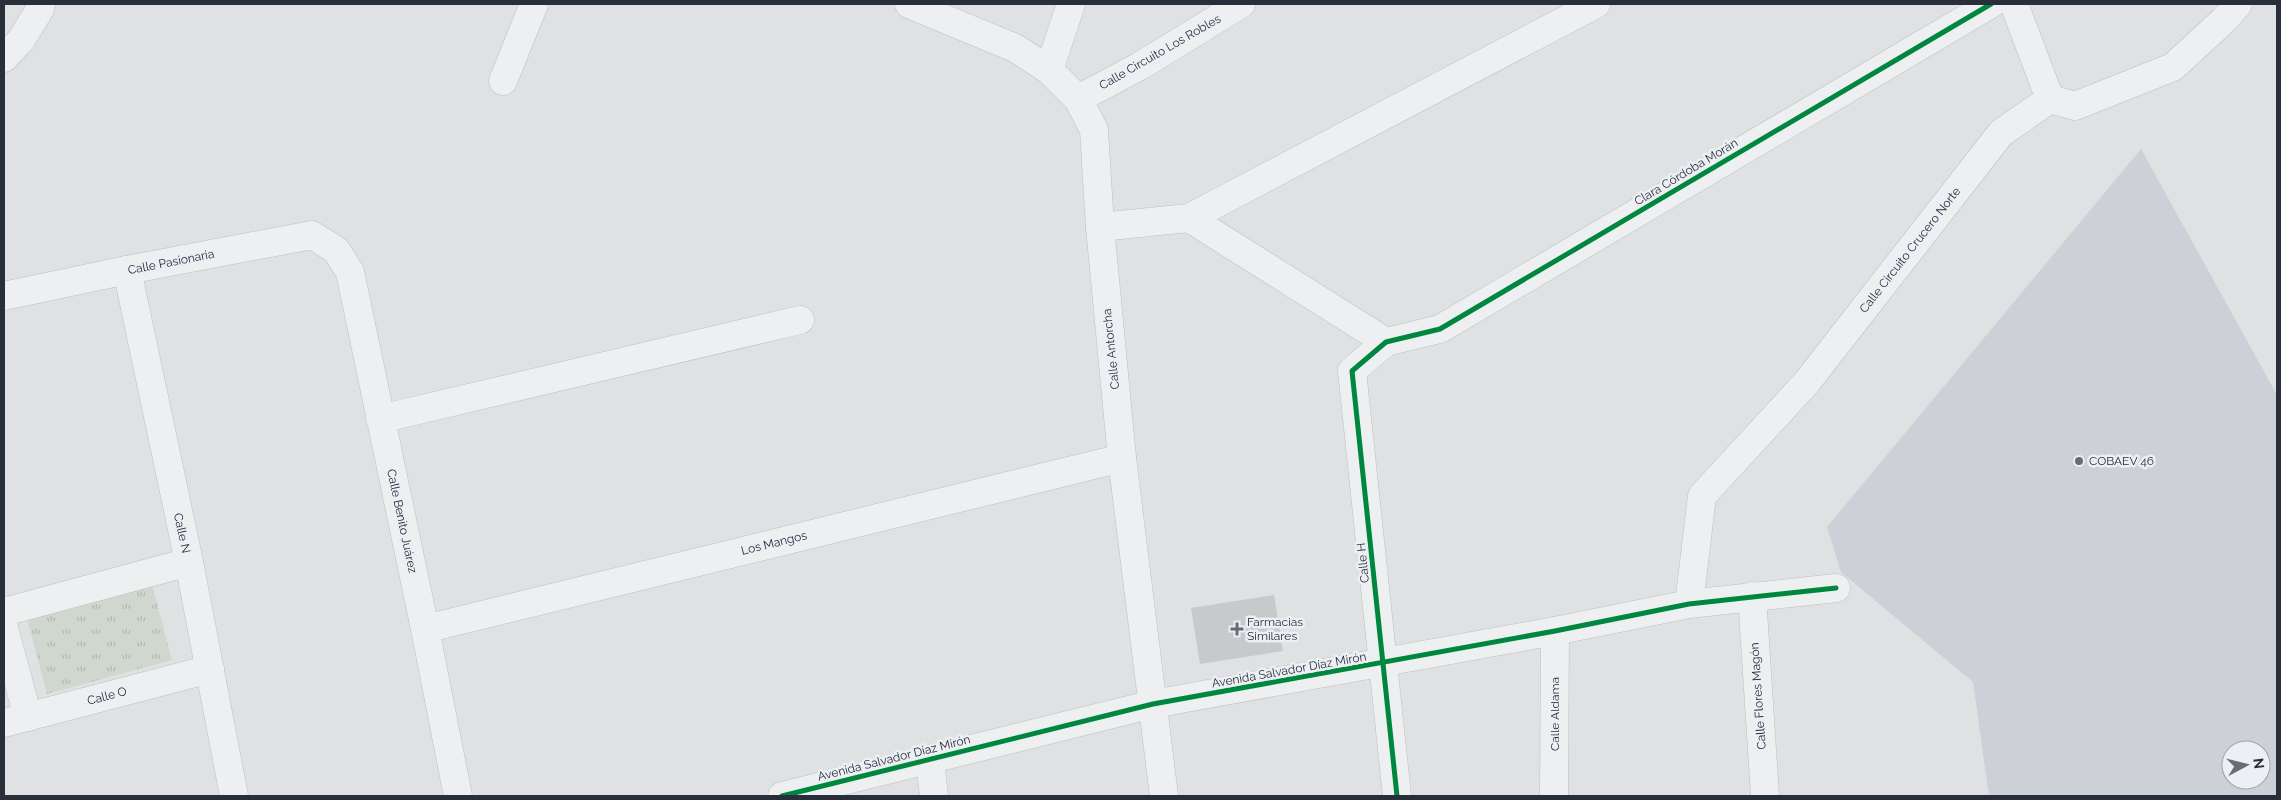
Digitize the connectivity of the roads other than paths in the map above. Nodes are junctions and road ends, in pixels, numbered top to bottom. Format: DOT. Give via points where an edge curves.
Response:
graph roads {
  1 [pos="534,4"];
  2 [pos="910,4"];
  3 [pos="1071,4"];
  4 [pos="1241,4"];
  5 [pos="1596,4"];
  6 [pos="1991,4"];
  7 [pos="2014,4"];
  8 [pos="41,6"];
  9 [pos="2227,9"];
  10 [pos="4,58"];
  11 [pos="1049,70"];
  12 [pos="503,81"];
  13 [pos="1078,99"];
  14 [pos="2050,99"];
  15 [pos="1189,218"];
  16 [pos="1100,227"];
  17 [pos="336,250"];
  18 [pos="127,270"];
  19 [pos="4,296"];
  20 [pos="800,320"];
  21 [pos="1386,342"];
  22 [pos="380,419"];
  23 [pos="1122,458"];
  24 [pos="188,562"];
  25 [pos="1836,588"];
  26 [pos="1752,596"];
  27 [pos="1689,604"];
  28 [pos="4,612"];
  29 [pos="4,628"];
  30 [pos="425,629"];
  31 [pos="1555,631"];
  32 [pos="1384,663"];
  33 [pos="210,669"];
  34 [pos="1154,704"];
  35 [pos="16,720"];
  36 [pos="930,760"];
  37 [pos="234,796"];
  38 [pos="458,796"];
  39 [pos="782,796"];
  40 [pos="934,796"];
  41 [pos="1164,796"];
  42 [pos="1397,796"];
  43 [pos="1554,796"];
  44 [pos="1765,796"];
  1 -- 12 [label="street"];
  2 -- 11 [label="street, Calle Antorcha" via="1015,48"];
  3 -- 11 [label="street"];
  4 -- 13 [label="street, Calle Circuito Los Robles" via="1140,66"];
  5 -- 15 [label="street"];
  6 -- 21 [label="street, Clara Córdoba Morán" via="1440,329"];
  7 -- 14 [label="street"];
  8 -- 10 [label="street" via="21,40"];
  9 -- 14 [label="street" via="2173,68 2075,106"];
  11 -- 13 [label="street, Calle Antorcha"];
  13 -- 16 [label="street, Calle Antorcha" via="1094,130"];
  14 -- 27 [label="street, Calle Circuito Crucero Norte" via="2001,134 1807,382 1702,496"];
  15 -- 16 [label="street"];
  15 -- 21 [label="street"];
  16 -- 23 [label="street, Calle Antorcha"];
  17 -- 18 [label="street, Calle Pasionaria" via="312,235"];
  17 -- 22 [label="street, Calle Benito Juárez" via="350,272"];
  18 -- 19 [label="street, Calle Pasionaria"];
  18 -- 24 [label="street, Calle N"];
  20 -- 22 [label="street"];
  21 -- 32 [label="street, Calle H" via="1352,371"];
  22 -- 30 [label="street, Calle Benito Juárez"];
  23 -- 30 [label="street, Los Mangos"];
  23 -- 34 [label="street, Calle Antorcha"];
  24 -- 28 [label="street"];
  24 -- 33 [label="street, Calle N"];
  25 -- 26 [label="street, Avenida Salvador Díaz Mirón"];
  26 -- 27 [label="street, Avenida Salvador Díaz Mirón"];
  26 -- 44 [label="street, Calle Flores Magón"];
  27 -- 31 [label="street, Avenida Salvador Díaz Mirón"];
  29 -- 35 [label="street"];
  30 -- 38 [label="street, Calle Benito Juárez"];
  31 -- 32 [label="street, Avenida Salvador Díaz Mirón"];
  31 -- 43 [label="street, Calle Aldama"];
  32 -- 34 [label="street, Avenida Salvador Díaz Mirón"];
  32 -- 42 [label="street, Calle H"];
  33 -- 35 [label="street, Calle O"];
  33 -- 37 [label="street, Calle N"];
  34 -- 36 [label="street, Avenida Salvador Díaz Mirón"];
  34 -- 41 [label="street, Calle Antorcha"];
  36 -- 39 [label="street, Avenida Salvador Díaz Mirón"];
  36 -- 40 [label="street"];
}
